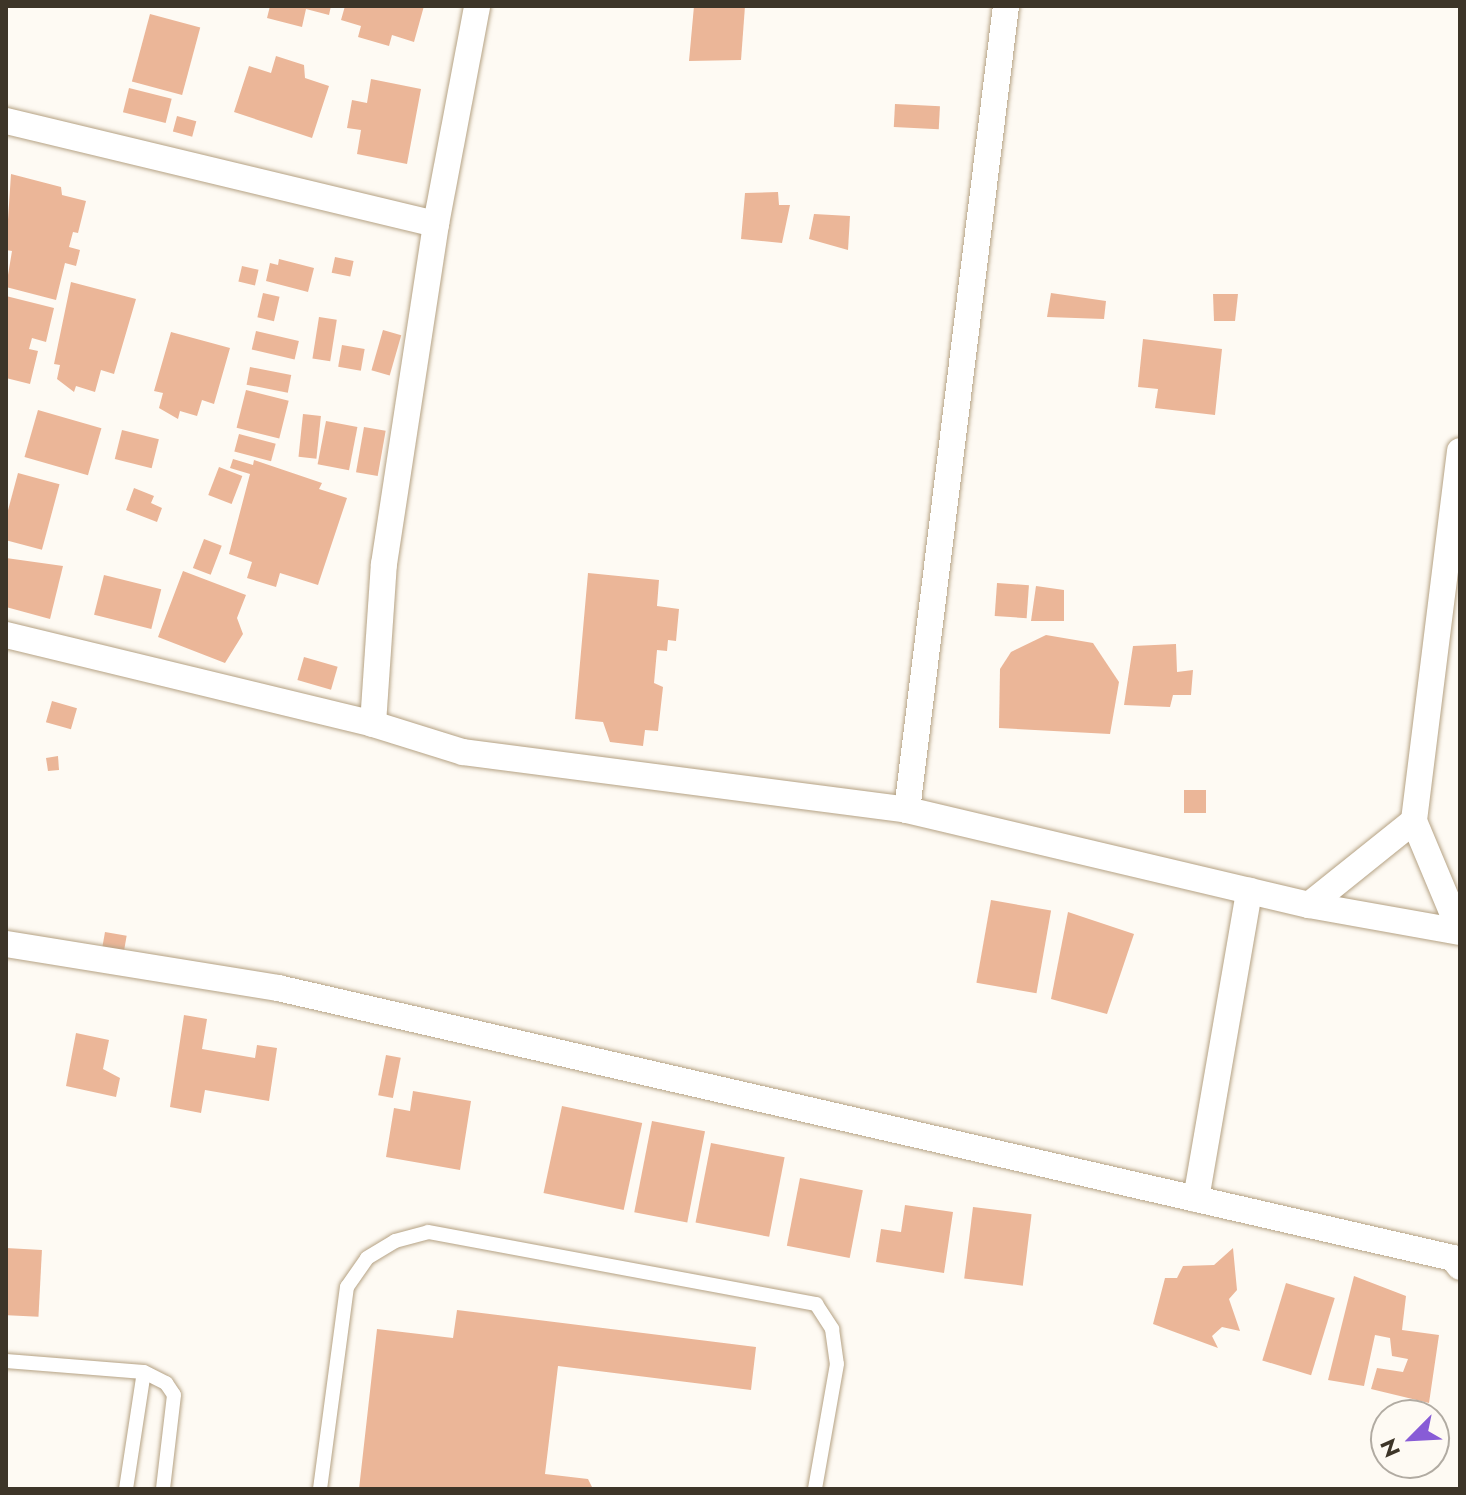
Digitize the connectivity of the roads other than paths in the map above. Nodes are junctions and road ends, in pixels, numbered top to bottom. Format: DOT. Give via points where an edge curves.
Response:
graph roads {
  1 [pos="477,6"];
  2 [pos="1006,6"];
  3 [pos="6,121"];
  4 [pos="436,224"];
  5 [pos="1460,451"];
  6 [pos="6,635"];
  7 [pos="373,724"];
  8 [pos="907,810"];
  9 [pos="1414,821"];
  10 [pos="1249,891"];
  11 [pos="1309,905"];
  12 [pos="1460,932"];
  13 [pos="6,944"];
  14 [pos="1196,1199"];
  15 [pos="1460,1267"];
  16 [pos="6,1361"];
  17 [pos="144,1372"];
  18 [pos="126,1489"];
  19 [pos="163,1489"];
  20 [pos="320,1489"];
  21 [pos="815,1489"];
  1 -- 4 [label="street"];
  2 -- 8 [label="street"];
  3 -- 4 [label="street"];
  4 -- 7 [label="street" via="384,564"];
  5 -- 9 [label="street"];
  6 -- 7 [label="street"];
  7 -- 8 [label="street" via="463,752"];
  8 -- 10 [label="street"];
  9 -- 11 [label="street"];
  9 -- 12 [label="street"];
  10 -- 11 [label="street"];
  10 -- 14 [label="street"];
  11 -- 12 [label="street"];
  13 -- 14 [label="street" via="278,988"];
  14 -- 15 [label="street" via="1453,1258"];
  16 -- 17 [label="lane"];
  17 -- 18 [label="lane"];
  17 -- 19 [label="lane" via="166,1383 174,1395"];
  20 -- 21 [label="lane" via="347,1287 367,1258 395,1241 428,1232 816,1304 832,1329 837,1364"];
}
